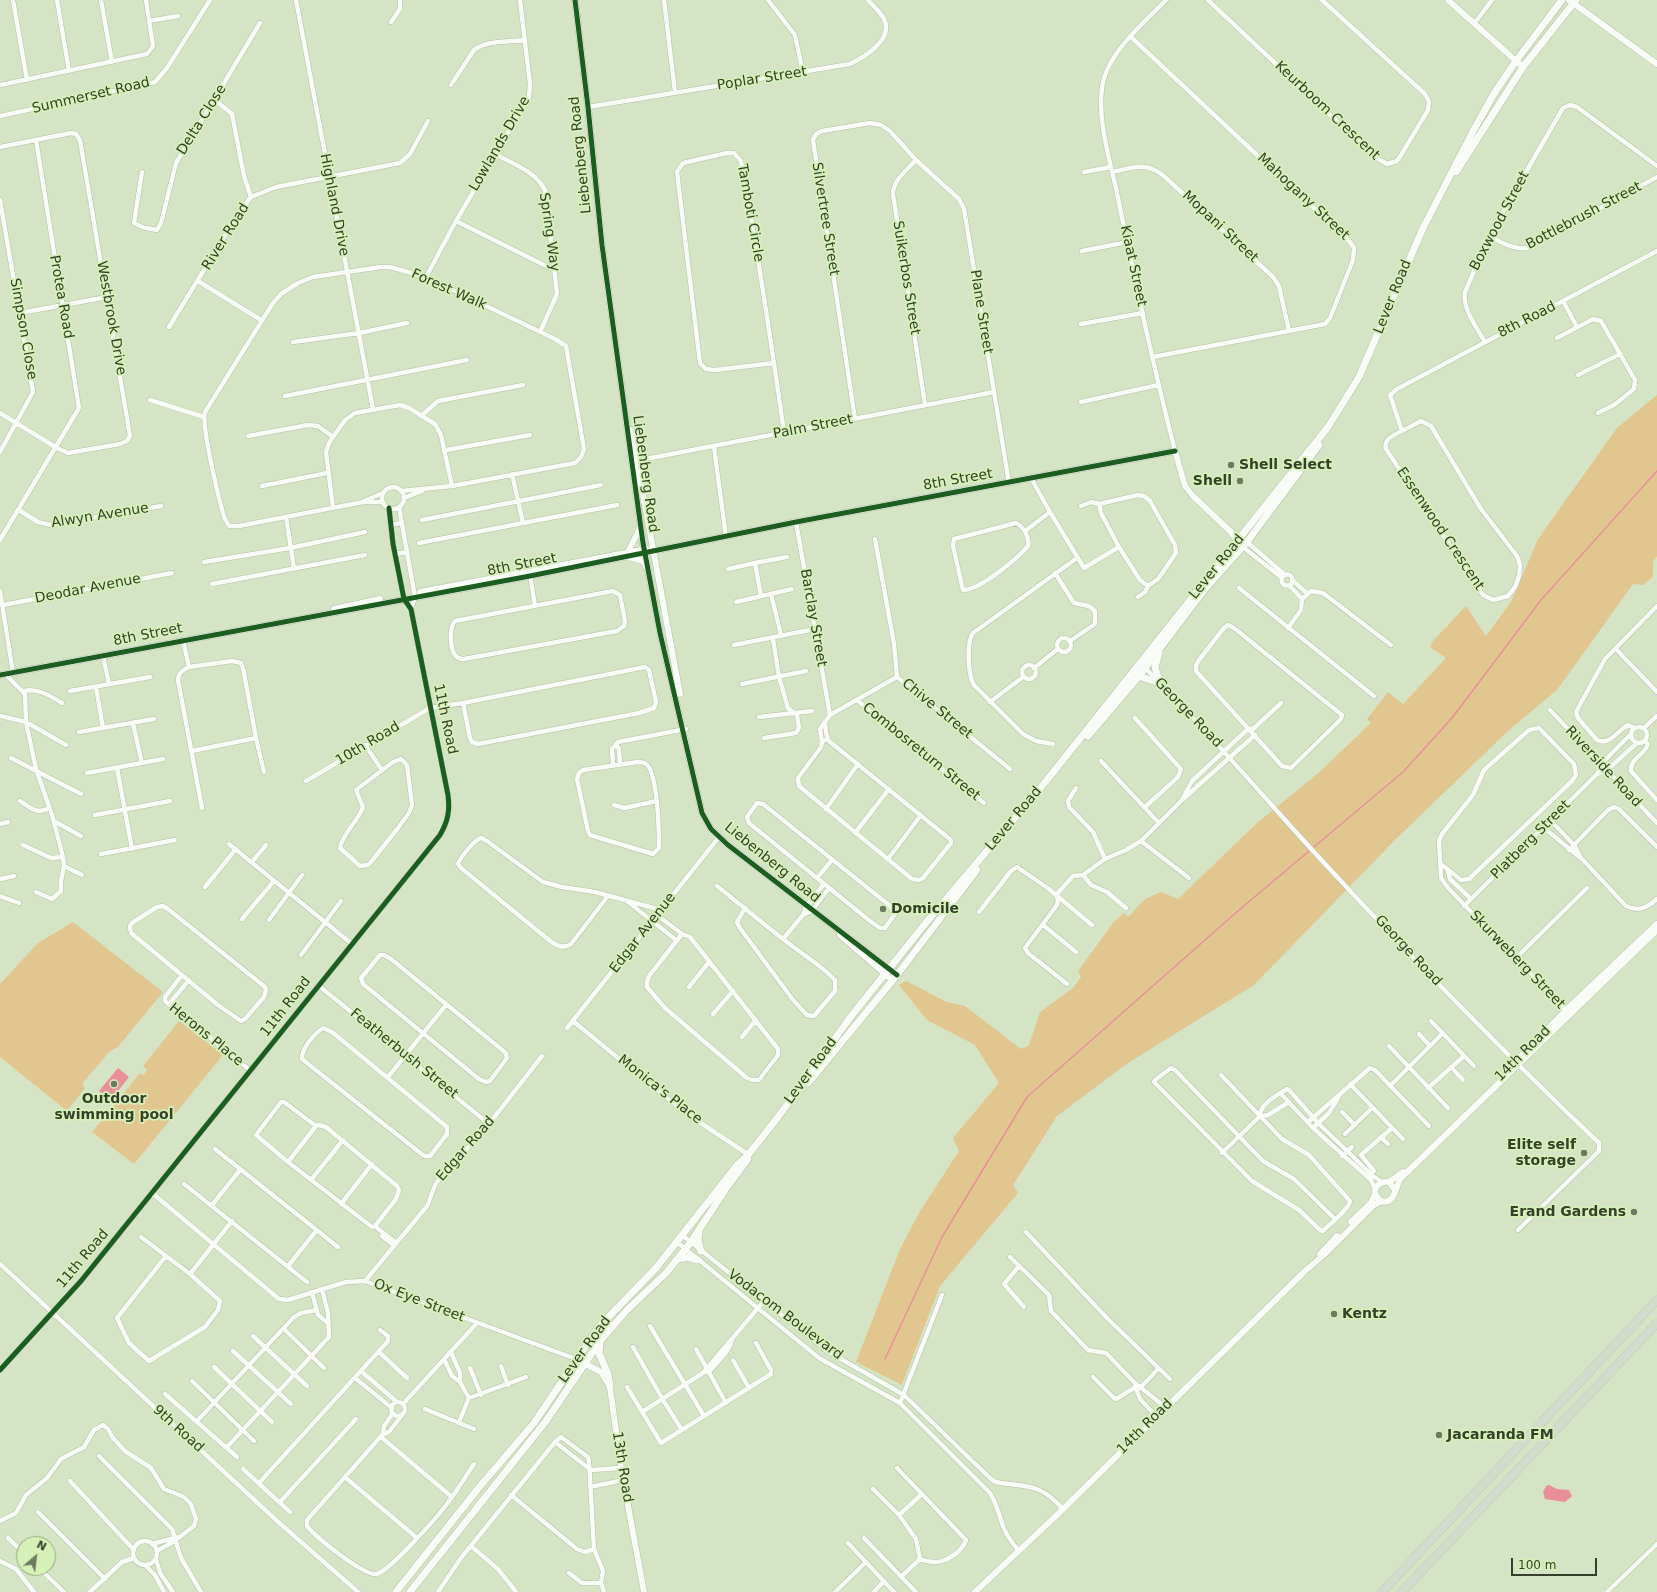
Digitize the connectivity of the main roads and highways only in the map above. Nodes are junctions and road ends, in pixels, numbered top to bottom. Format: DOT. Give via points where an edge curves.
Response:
graph roads {
  1 [pos="1562,0"];
  2 [pos="1572,1"];
  3 [pos="1161,647"];
  4 [pos="1143,666"];
  5 [pos="1139,676"];
  6 [pos="749,1156"];
  7 [pos="701,1228"];
  8 [pos="701,1250"];
  9 [pos="678,1259"];
  10 [pos="698,1260"];
  11 [pos="1657,1300"];
  12 [pos="1657,1323"];
  13 [pos="600,1340"];
  14 [pos="610,1387"];
  15 [pos="396,1592"];
  16 [pos="410,1592"];
  17 [pos="1382,1592"];
  18 [pos="1402,1592"];
  1 -- 4 [label="main road, Lever Road" via="1491,99 1428,216 1359,377 1328,427"];
  2 -- 3 [label="main road, Lever Road" via="1523,67 1431,217 1372,358 1350,399 1296,479 1245,545 1205,589"];
  3 -- 4 [label="main road, Lever Road"];
  3 -- 5 [label="main road" via="1156,664 1160,684"];
  4 -- 5 [label="main road, Lever Road"];
  4 -- 6 [label="main road, Lever Road" via="925,924 852,1015"];
  5 -- 6 [label="main road, Lever Road" via="993,850"];
  6 -- 7 [label="main road, Lever Road"];
  6 -- 15 [label="main road, Lever Road" via="738,1164 648,1277 598,1328 534,1423"];
  7 -- 8 [label="main road" via="698,1240"];
  7 -- 9 [label="main road, Lever Road"];
  9 -- 10 [label="main road" via="687,1257"];
  9 -- 13 [label="main road, Lever Road"];
  11 -- 17 [label="highway"];
  12 -- 18 [label="highway"];
  13 -- 14 [label="main road" via="599,1353 608,1374"];
  13 -- 16 [label="main road, Lever Road" via="533,1438"];
}
